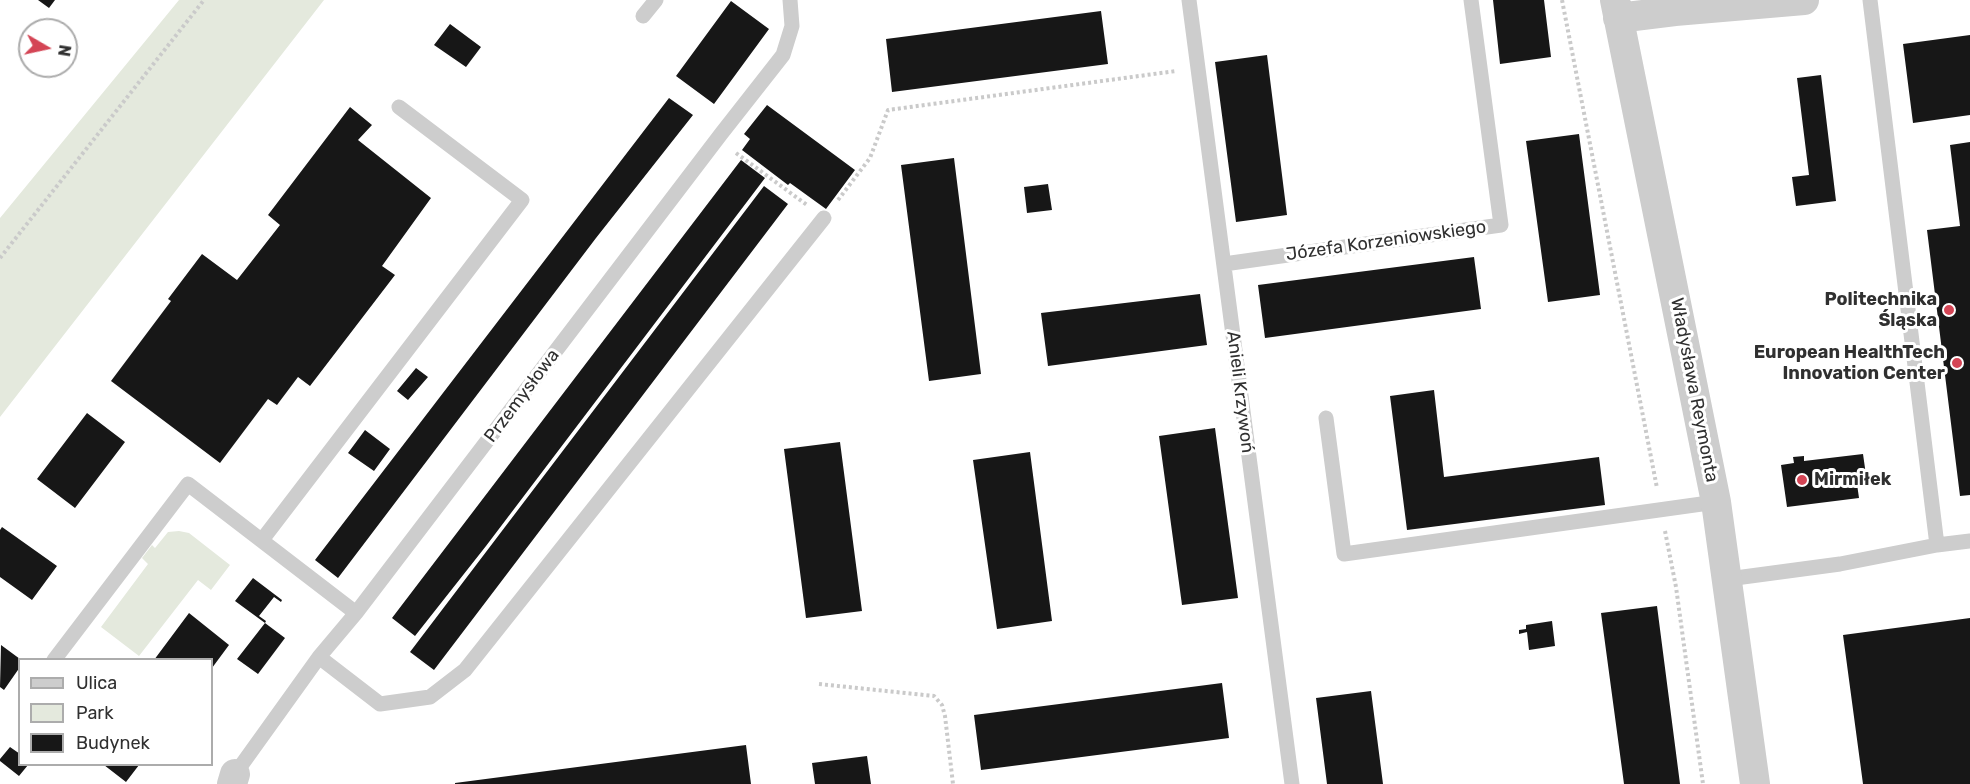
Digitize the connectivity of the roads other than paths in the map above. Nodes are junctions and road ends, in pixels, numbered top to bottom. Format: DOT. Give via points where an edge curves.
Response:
graph roads {
  1 [pos="656,0"];
  2 [pos="790,0"];
  3 [pos="1189,0"];
  4 [pos="1471,0"];
  5 [pos="1803,0"];
  6 [pos="1870,0"];
  7 [pos="1616,9"];
  8 [pos="643,16"];
  9 [pos="399,107"];
  10 [pos="824,218"];
  11 [pos="1224,264"];
  12 [pos="1326,418"];
  13 [pos="1716,502"];
  14 [pos="262,540"];
  15 [pos="1970,541"];
  16 [pos="1936,545"];
  17 [pos="1728,579"];
  18 [pos="356,613"];
  19 [pos="319,657"];
  20 [pos="56,658"];
  21 [pos="233,779"];
  22 [pos="1292,784"];
  23 [pos="1755,784"];
  1 -- 8 [label="lane"];
  2 -- 18 [label="lane, Przemysłowa" via="792,26 783,55"];
  3 -- 11 [label="lane, Anieli Krzywoń"];
  4 -- 11 [label="lane, Józefa Korzeniowskiego" via="1502,225"];
  5 -- 7 [label="street" via="1676,11"];
  6 -- 16 [label="lane"];
  7 -- 13 [label="street, Władysława Reymonta"];
  9 -- 14 [label="lane" via="522,200"];
  10 -- 19 [label="lane" via="465,670 430,698 380,704"];
  11 -- 22 [label="lane, Anieli Krzywoń"];
  12 -- 13 [label="lane" via="1344,554"];
  13 -- 17 [label="street, Władysława Reymonta"];
  14 -- 18 [label="lane"];
  14 -- 20 [label="lane" via="188,484"];
  15 -- 16 [label="lane"];
  16 -- 17 [label="lane" via="1840,564"];
  17 -- 23 [label="street, Władysława Reymonta"];
  18 -- 19 [label="lane, Przemysłowa"];
  19 -- 21 [label="lane, Przemysłowa"];
}
